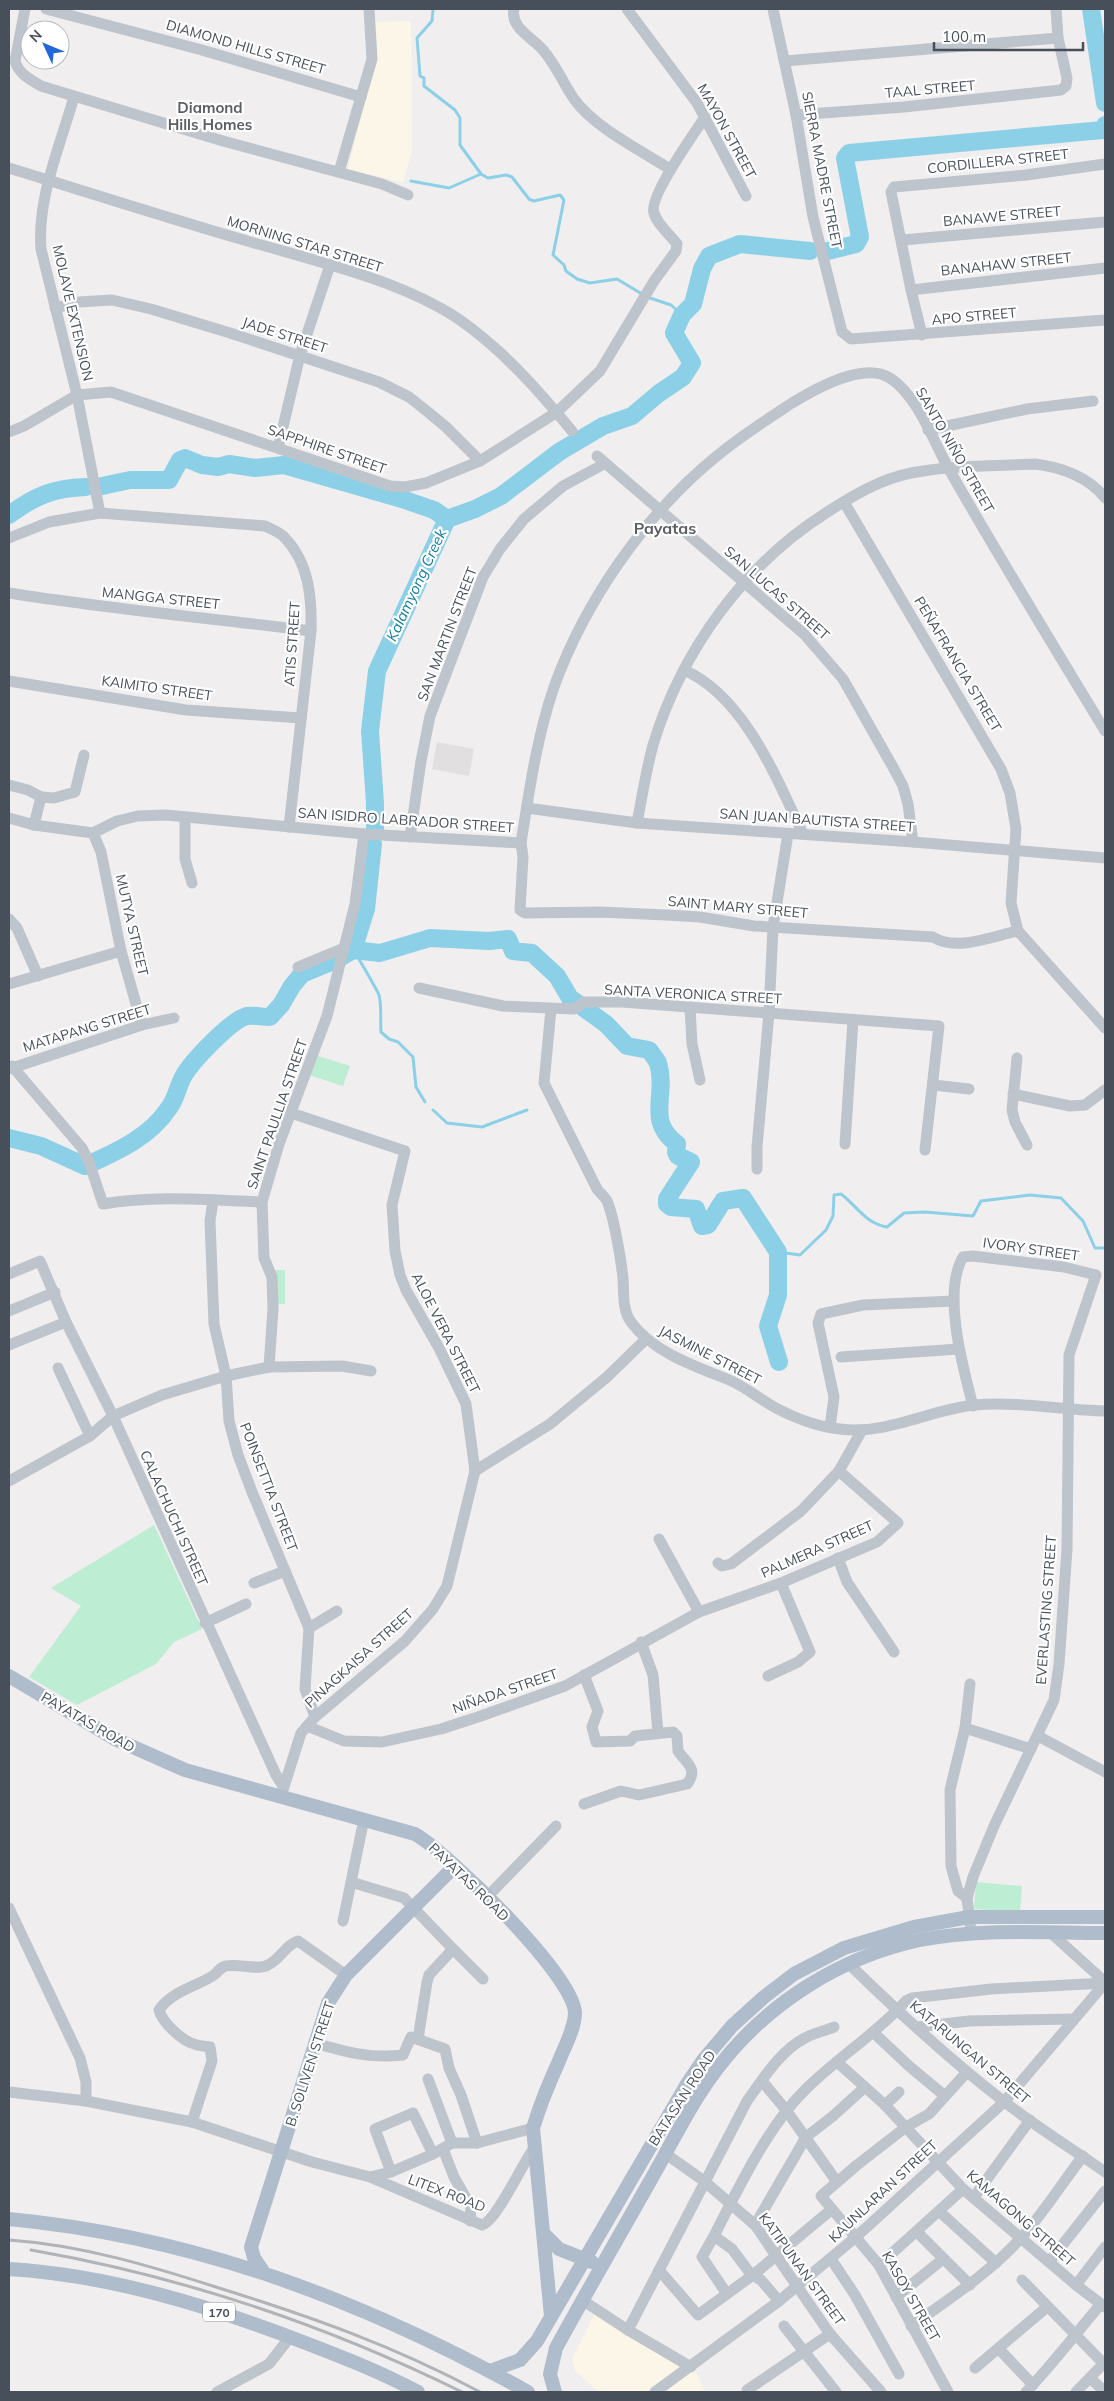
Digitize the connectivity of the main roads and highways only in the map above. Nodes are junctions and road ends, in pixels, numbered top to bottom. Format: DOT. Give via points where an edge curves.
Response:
graph roads {
  1 [pos="9,1676"];
  2 [pos="455,1866"];
  3 [pos="1105,1917"];
  4 [pos="1105,1933"];
  5 [pos="9,2219"];
  6 [pos="544,2234"];
  7 [pos="584,2258"];
  8 [pos="601,2267"];
  9 [pos="9,2270"];
  10 [pos="264,2273"];
  11 [pos="551,2316"];
  12 [pos="490,2371"];
  13 [pos="401,2388"];
  14 [pos="418,2392"];
  15 [pos="528,2392"];
  16 [pos="556,2392"];
  1 -- 2 [label="main road, PAYATAS ROAD" via="96,1728 149,1755 185,1770 282,1791 415,1834"];
  2 -- 6 [label="main road, PAYATAS ROAD" via="552,1969 568,1993 575,2013 533,2128"];
  2 -- 10 [label="main road, B. SOLIVEN STREET" via="346,1975 328,2003 251,2247"];
  3 -- 7 [label="main road, BATASAN ROAD" via="968,1917 914,1926 844,1948 794,1974 732,2026 704,2059"];
  4 -- 8 [label="main road, BATASAN ROAD" via="970,1932 920,1940 848,1963 805,1987 775,2009 717,2068"];
  5 -- 10 [label="main road" via="113,2234 174,2247"];
  6 -- 7 [label="main road" via="559,2249"];
  6 -- 11 [label="main road, PAYATAS ROAD"];
  7 -- 8 [label="main road"];
  7 -- 11 [label="main road, BATASAN ROAD"];
  8 -- 16 [label="main road, BATASAN ROAD" via="556,2348 550,2374"];
  9 -- 13 [label="main road, 170" via="86,2278 238,2317"];
  10 -- 12 [label="main road" via="398,2325"];
  11 -- 12 [label="main road, BATASAN ROAD" via="537,2341 520,2360"];
  12 -- 15 [label="main road"];
  13 -- 14 [label="main road, 170"];
}
